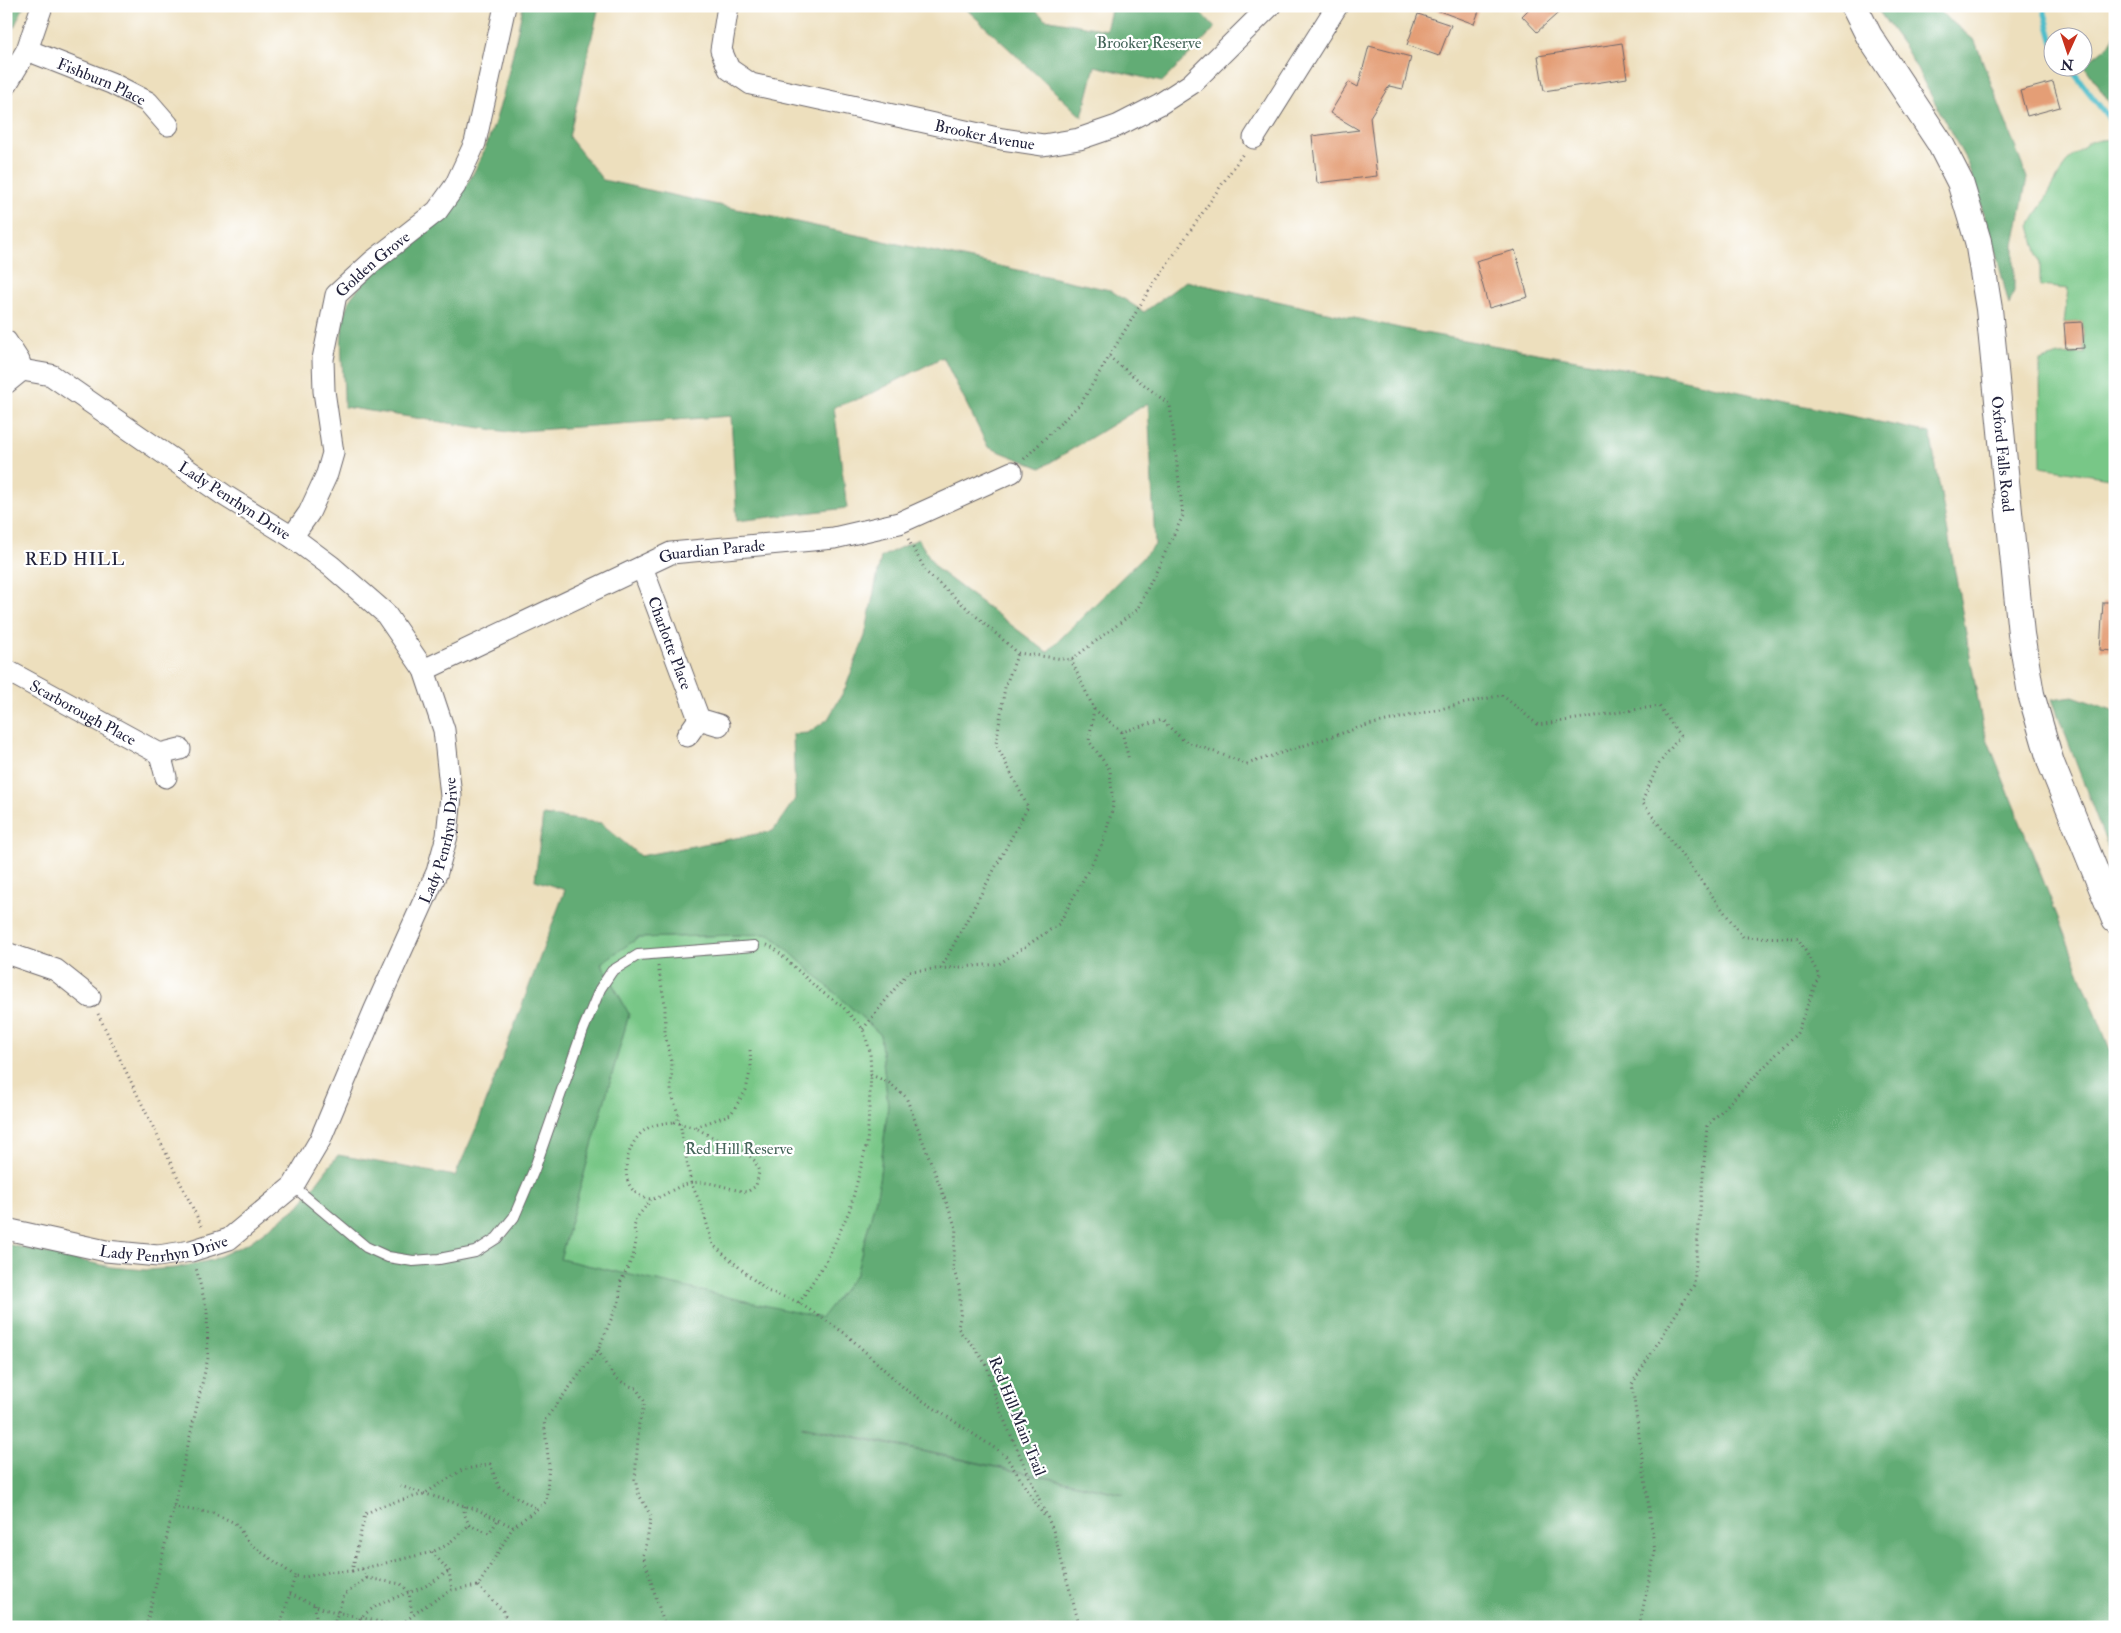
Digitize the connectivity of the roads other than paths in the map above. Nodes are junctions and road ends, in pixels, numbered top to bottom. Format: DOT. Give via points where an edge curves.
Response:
graph roads {
  1 [pos="42,6"];
  2 [pos="505,6"];
  3 [pos="728,6"];
  4 [pos="1270,6"];
  5 [pos="1337,6"];
  6 [pos="1854,6"];
  7 [pos="27,50"];
  8 [pos="6,85"];
  9 [pos="168,125"];
  10 [pos="1254,138"];
  11 [pos="6,341"];
  12 [pos="14,376"];
  13 [pos="1012,472"];
  14 [pos="292,537"];
  15 [pos="642,566"];
  16 [pos="6,670"];
  17 [pos="424,670"];
  18 [pos="702,726"];
  19 [pos="180,749"];
  20 [pos="160,754"];
  21 [pos="166,777"];
  22 [pos="2115,920"];
  23 [pos="754,946"];
  24 [pos="6,953"];
  25 [pos="90,997"];
  26 [pos="293,1186"];
  27 [pos="6,1229"];
  1 -- 7 [label="street"];
  2 -- 14 [label="street, Golden Grove" via="475,144 455,186 437,211 336,295 323,359 333,453 309,513"];
  3 -- 4 [label="street, Brooker Avenue" via="721,50 729,69 751,84 1042,145 1079,139 1160,104 1191,84"];
  5 -- 10 [label="street"];
  6 -- 22 [label="street, Oxford Falls Road" via="1869,36 1940,143 1960,182 1978,241 1989,309 2021,634 2031,694 2051,763"];
  7 -- 8 [label="street"];
  7 -- 9 [label="street, Fishburn Place" via="141,98"];
  11 -- 12 [label="street"];
  12 -- 14 [label="street, Lady Penrhyn Drive" via="51,375 224,495"];
  13 -- 15 [label="street, Guardian Parade" via="899,523 834,538 671,553"];
  14 -- 17 [label="street, Lady Penrhyn Drive" via="385,613"];
  15 -- 17 [label="street, Guardian Parade"];
  15 -- 18 [label="street, Charlotte Place"];
  16 -- 20 [label="street, Scarborough Place"];
  17 -- 26 [label="street, Lady Penrhyn Drive" via="444,730 451,796 448,836 437,872 320,1140"];
  19 -- 20 [label="street"];
  20 -- 21 [label="street"];
  23 -- 26 [label="lane" via="638,956 612,971 600,989 583,1030 514,1217 497,1238 475,1252 413,1261 388,1256 366,1247"];
  24 -- 25 [label="street" via="56,970"];
  26 -- 27 [label="street, Lady Penrhyn Drive" via="229,1239 158,1256 106,1251"];
}
